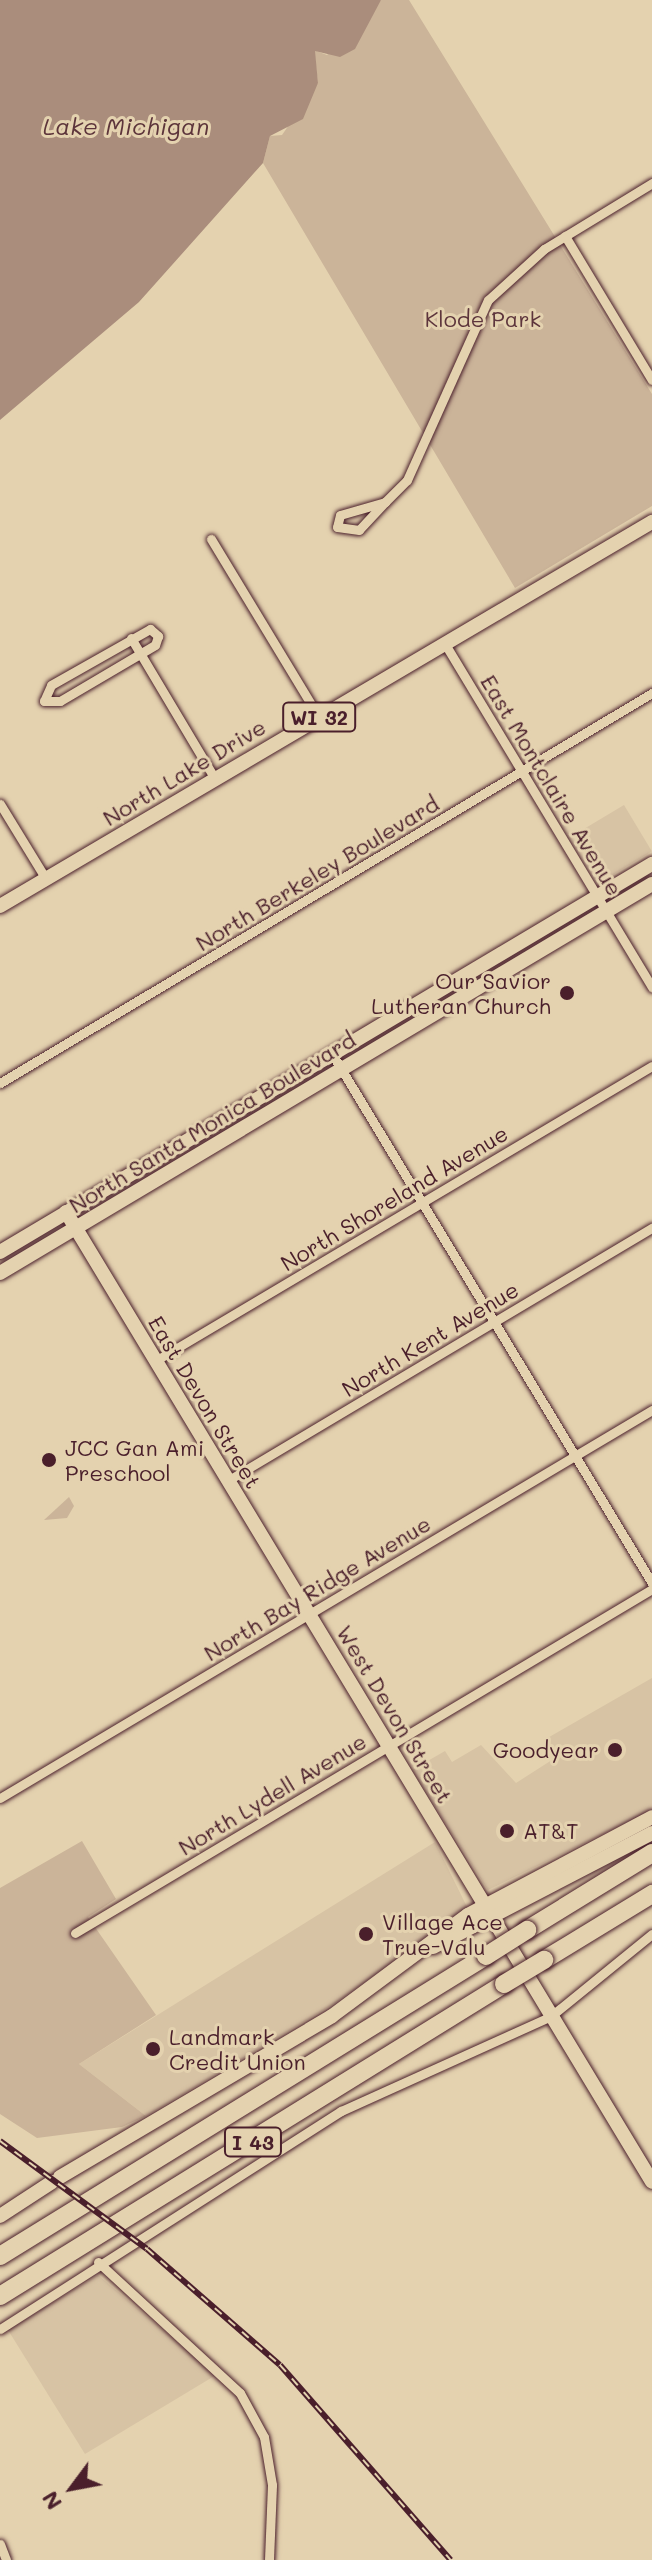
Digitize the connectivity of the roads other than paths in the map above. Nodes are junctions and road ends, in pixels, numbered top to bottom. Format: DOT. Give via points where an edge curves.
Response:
graph roads {
  1 [pos="652,183"];
  2 [pos="565,236"];
  3 [pos="652,353"];
  4 [pos="640,360"];
  5 [pos="652,380"];
  6 [pos="385,502"];
  7 [pos="652,515"];
  8 [pos="645,525"];
  9 [pos="211,539"];
  10 [pos="131,638"];
  11 [pos="445,644"];
  12 [pos="140,654"];
  13 [pos="652,693"];
  14 [pos="319,717"];
  15 [pos="522,770"];
  16 [pos="215,779"];
  17 [pos="0,804"];
  18 [pos="652,864"];
  19 [pos="46,879"];
  20 [pos="652,884"];
  21 [pos="598,896"];
  22 [pos="0,906"];
  23 [pos="607,910"];
  24 [pos="652,987"];
  25 [pos="331,1052"];
  26 [pos="652,1066"];
  27 [pos="342,1070"];
  28 [pos="0,1083"];
  29 [pos="422,1202"];
  30 [pos="66,1212"];
  31 [pos="652,1228"];
  32 [pos="75,1229"];
  33 [pos="0,1252"];
  34 [pos="0,1273"];
  35 [pos="494,1321"];
  36 [pos="155,1361"];
  37 [pos="652,1410"];
  38 [pos="575,1456"];
  39 [pos="227,1481"];
  40 [pos="652,1586"];
  41 [pos="308,1614"];
  42 [pos="388,1746"];
  43 [pos="0,1798"];
  44 [pos="652,1817"];
  45 [pos="652,1833"];
  46 [pos="652,1853"];
  47 [pos="652,1894"];
  48 [pos="486,1906"];
  49 [pos="494,1919"];
  50 [pos="75,1933"];
  51 [pos="652,1934"];
  52 [pos="424,1949"];
  53 [pos="551,2016"];
  54 [pos="648,2165"];
  55 [pos="652,2182"];
  56 [pos="0,2216"];
  57 [pos="0,2256"];
  58 [pos="98,2262"];
  59 [pos="0,2296"];
  60 [pos="0,2329"];
  61 [pos="0,2544"];
  62 [pos="6,2560"];
  63 [pos="269,2560"];
  1 -- 2 [label="street"];
  2 -- 4 [label="street"];
  2 -- 6 [label="street" via="488,300 413,470"];
  3 -- 4 [label="street"];
  4 -- 5 [label="street"];
  6 -- 6 [label="street" via="344,513 337,527 359,530"];
  7 -- 8 [label="street, North Lake Drive / WI 32"];
  8 -- 11 [label="street, North Lake Drive / WI 32"];
  9 -- 14 [label="street"];
  10 -- 12 [label="street"];
  10 -- 12 [label="street" via="156,632 158,641"];
  10 -- 12 [label="street" via="51,685 44,701 60,701"];
  11 -- 14 [label="street, North Lake Drive / WI 32"];
  11 -- 15 [label="street, East Montclaire Avenue"];
  12 -- 16 [label="street"];
  13 -- 15 [label="street, North Berkeley Boulevard"];
  14 -- 16 [label="street, North Lake Drive / WI 32"];
  15 -- 21 [label="street, East Montclaire Avenue"];
  15 -- 28 [label="street, North Berkeley Boulevard"];
  16 -- 19 [label="street, North Lake Drive / WI 32"];
  17 -- 19 [label="street"];
  18 -- 21 [label="street, North Santa Monica Boulevard"];
  19 -- 22 [label="street, North Lake Drive / WI 32"];
  20 -- 23 [label="street, North Santa Monica Boulevard"];
  21 -- 23 [label="street, East Montclaire Avenue"];
  21 -- 25 [label="street, North Santa Monica Boulevard"];
  23 -- 24 [label="street, East Montclaire Avenue"];
  23 -- 27 [label="street, North Santa Monica Boulevard"];
  25 -- 27 [label="street"];
  25 -- 30 [label="street, North Santa Monica Boulevard"];
  26 -- 29 [label="street, North Shoreland Avenue"];
  27 -- 29 [label="street"];
  27 -- 32 [label="street, North Santa Monica Boulevard"];
  29 -- 35 [label="street"];
  29 -- 36 [label="street, North Shoreland Avenue"];
  30 -- 32 [label="street, East Devon Street"];
  30 -- 33 [label="street, North Santa Monica Boulevard"];
  31 -- 35 [label="street, North Kent Avenue"];
  32 -- 34 [label="street, North Santa Monica Boulevard"];
  32 -- 36 [label="street, East Devon Street"];
  35 -- 38 [label="street"];
  35 -- 39 [label="street, North Kent Avenue"];
  36 -- 39 [label="street, East Devon Street"];
  37 -- 38 [label="street, North Bay Ridge Avenue"];
  38 -- 40 [label="street"];
  38 -- 41 [label="street, North Bay Ridge Avenue"];
  39 -- 41 [label="street, East Devon Street"];
  40 -- 42 [label="street, North Lydell Avenue"];
  41 -- 42 [label="street, West Devon Street"];
  41 -- 43 [label="street, North Bay Ridge Avenue"];
  42 -- 48 [label="street, West Devon Street"];
  42 -- 50 [label="street, North Lydell Avenue"];
  44 -- 48 [label="street"];
  45 -- 49 [label="street"];
  46 -- 57 [label="highway, I 43, bridge"];
  47 -- 59 [label="highway, I 43, bridge"];
  48 -- 49 [label="street, West Devon Street"];
  48 -- 52 [label="street"];
  49 -- 52 [label="street"];
  49 -- 53 [label="street, West Devon Street"];
  51 -- 53 [label="street"];
  52 -- 56 [label="street" via="297,2039"];
  53 -- 54 [label="street, West Devon Street"];
  53 -- 58 [label="street" via="341,2111"];
  54 -- 55 [label="street, West Devon Street"];
  58 -- 60 [label="street"];
  58 -- 63 [label="street" via="240,2393 264,2437 272,2485"];
  61 -- 62 [label="street"];
}
